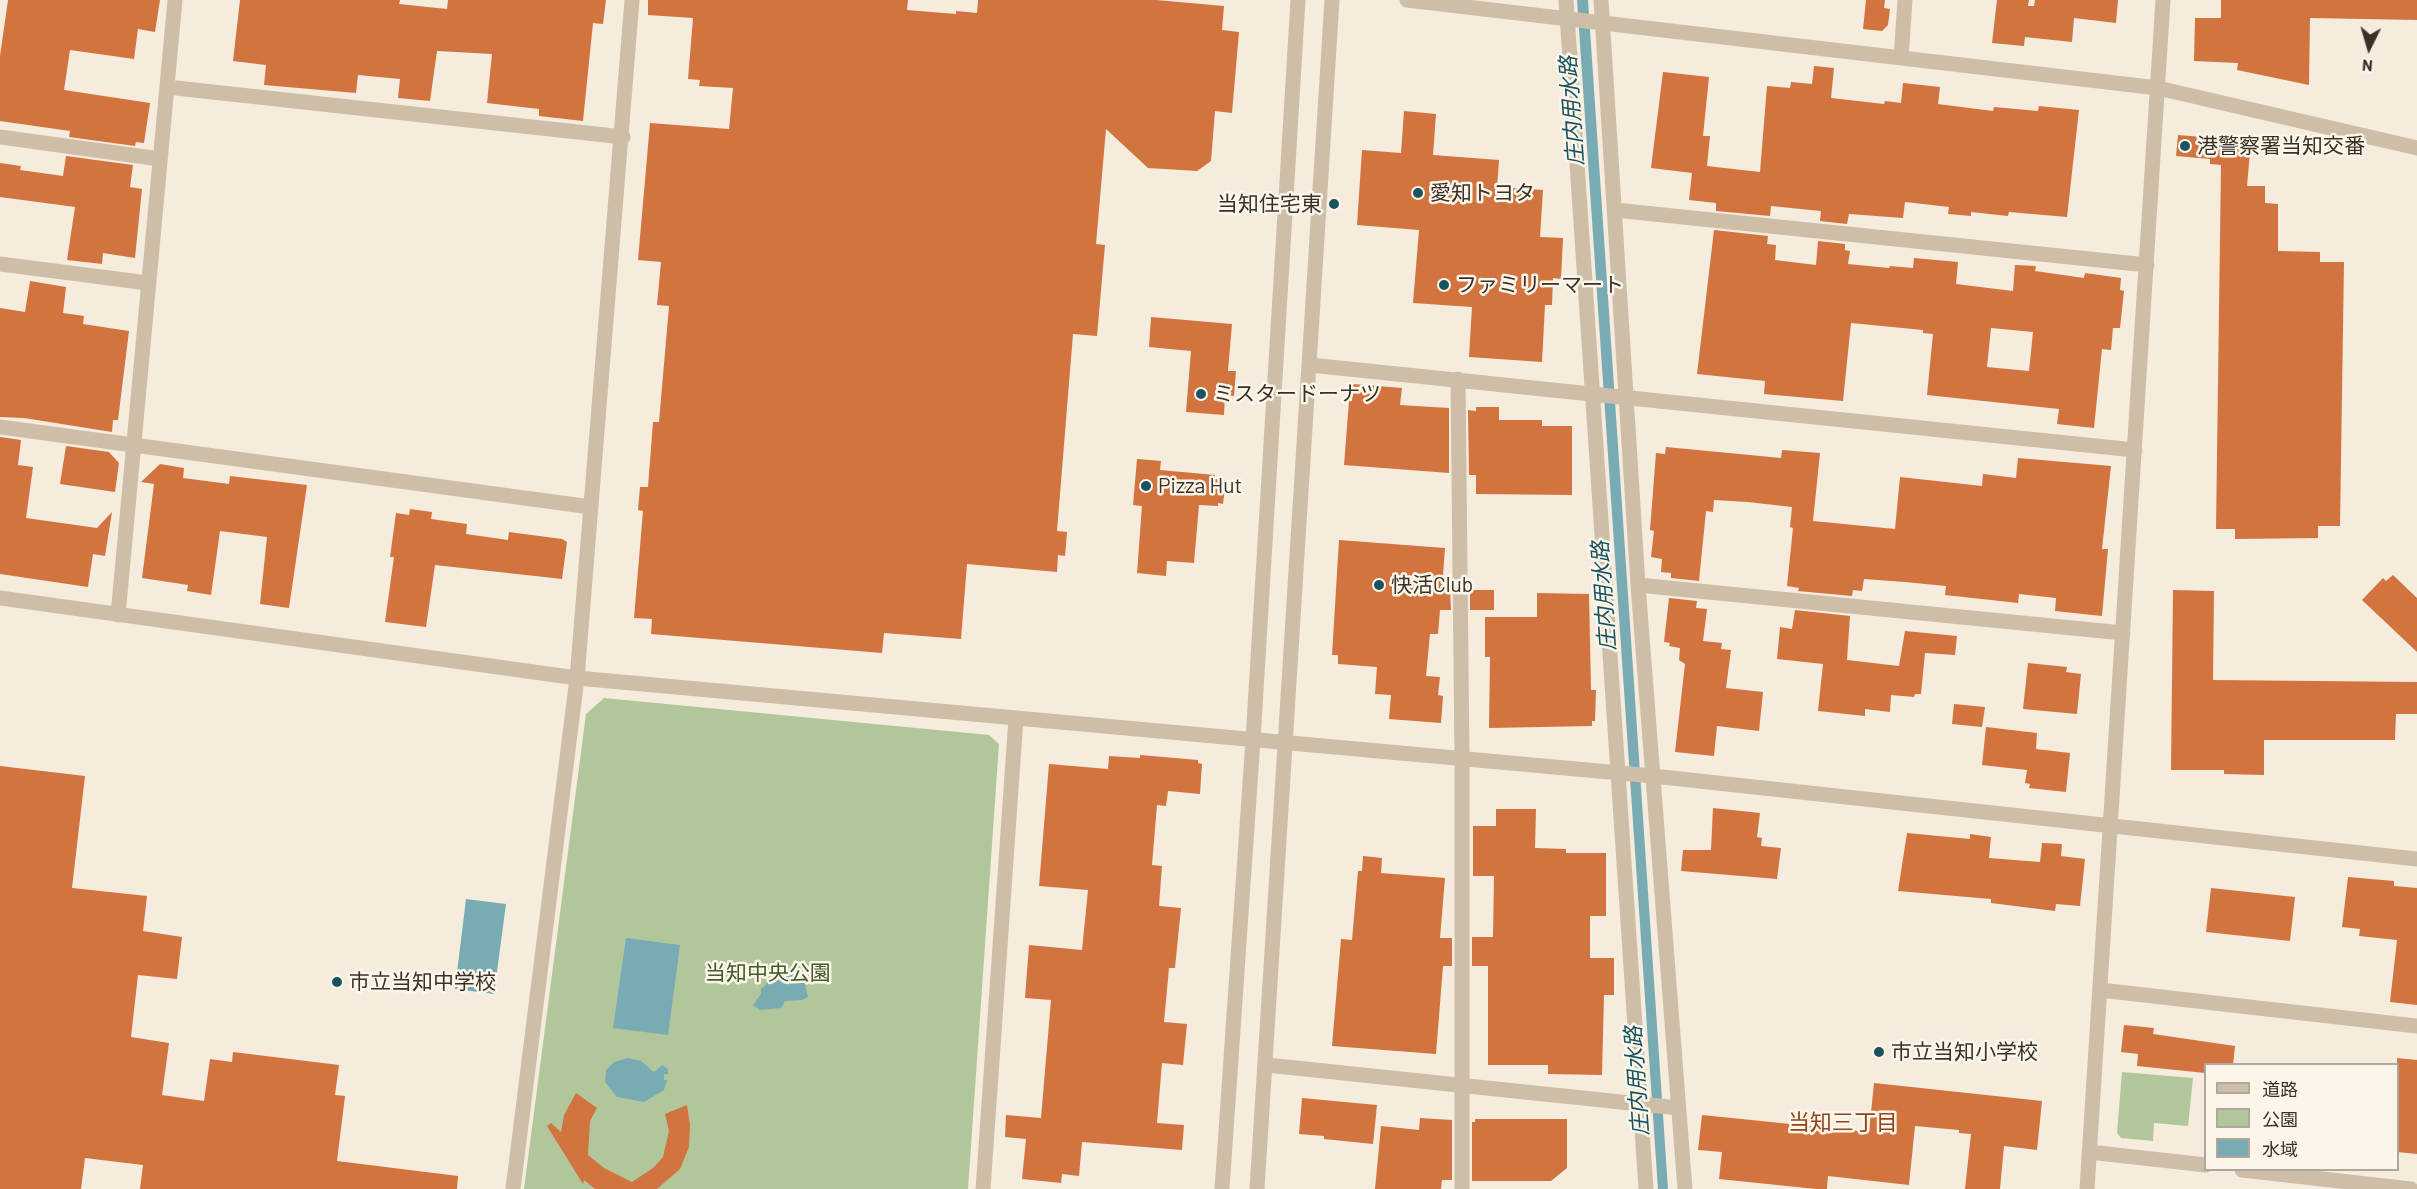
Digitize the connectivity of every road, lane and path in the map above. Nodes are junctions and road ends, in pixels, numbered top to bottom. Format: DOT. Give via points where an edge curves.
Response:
graph roads {
  1 [pos="175,0"];
  2 [pos="632,0"];
  3 [pos="1298,0"];
  4 [pos="1332,0"];
  5 [pos="1407,0"];
  6 [pos="1566,0"];
  7 [pos="1601,0"];
  8 [pos="1905,0"];
  9 [pos="2163,0"];
  10 [pos="1572,19"];
  11 [pos="1598,22"];
  12 [pos="1901,58"];
  13 [pos="166,87"];
  14 [pos="2158,88"];
  15 [pos="0,136"];
  16 [pos="622,137"];
  17 [pos="2417,148"];
  18 [pos="160,159"];
  19 [pos="1615,210"];
  20 [pos="0,264"];
  21 [pos="2147,265"];
  22 [pos="148,283"];
  23 [pos="1310,364"];
  24 [pos="1458,379"];
  25 [pos="1609,394"];
  26 [pos="0,427"];
  27 [pos="133,446"];
  28 [pos="2135,450"];
  29 [pos="591,507"];
  30 [pos="1638,585"];
  31 [pos="0,598"];
  32 [pos="118,615"];
  33 [pos="2123,633"];
  34 [pos="577,678"];
  35 [pos="1016,718"];
  36 [pos="1253,740"];
  37 [pos="1287,743"];
  38 [pos="1462,758"];
  39 [pos="1622,773"];
  40 [pos="1648,775"];
  41 [pos="2110,825"];
  42 [pos="2417,859"];
  43 [pos="2100,990"];
  44 [pos="2417,1026"];
  45 [pos="1267,1065"];
  46 [pos="1463,1085"];
  47 [pos="1646,1105"];
  48 [pos="1673,1108"];
  49 [pos="2089,1152"];
  50 [pos="2204,1165"];
  51 [pos="2251,1171"];
  52 [pos="513,1189"];
  53 [pos="983,1189"];
  54 [pos="1222,1189"];
  55 [pos="1257,1189"];
  56 [pos="1462,1189"];
  57 [pos="1646,1189"];
  58 [pos="1685,1189"];
  59 [pos="2087,1189"];
  60 [pos="2411,1189"];
  1 -- 13 [label="street"];
  2 -- 16 [label="street"];
  3 -- 36 [label="street"];
  4 -- 23 [label="street"];
  5 -- 10 [label="street"];
  6 -- 10 [label="street"];
  7 -- 11 [label="street"];
  8 -- 12 [label="street"];
  9 -- 14 [label="street"];
  10 -- 11 [label="street"];
  10 -- 25 [label="street"];
  11 -- 12 [label="street"];
  11 -- 19 [label="street"];
  12 -- 14 [label="street"];
  13 -- 16 [label="street"];
  13 -- 18 [label="street"];
  14 -- 17 [label="street"];
  14 -- 21 [label="street"];
  15 -- 18 [label="street"];
  16 -- 29 [label="street"];
  18 -- 22 [label="street"];
  19 -- 21 [label="street"];
  19 -- 25 [label="street"];
  20 -- 22 [label="street"];
  21 -- 28 [label="street"];
  22 -- 27 [label="street"];
  23 -- 24 [label="street"];
  23 -- 37 [label="street"];
  24 -- 25 [label="street"];
  24 -- 38 [label="street"];
  25 -- 28 [label="street"];
  25 -- 30 [label="street"];
  25 -- 39 [label="street"];
  26 -- 27 [label="street"];
  27 -- 29 [label="street"];
  27 -- 32 [label="street"];
  28 -- 33 [label="street"];
  29 -- 34 [label="street"];
  30 -- 33 [label="street"];
  30 -- 40 [label="street"];
  31 -- 32 [label="street"];
  32 -- 34 [label="street"];
  33 -- 41 [label="street"];
  34 -- 35 [label="street"];
  34 -- 52 [label="street"];
  35 -- 36 [label="street"];
  35 -- 53 [label="street"];
  36 -- 37 [label="street"];
  36 -- 54 [label="street"];
  37 -- 38 [label="street"];
  37 -- 45 [label="street"];
  38 -- 39 [label="street"];
  38 -- 46 [label="street"];
  39 -- 40 [label="street"];
  39 -- 47 [label="street"];
  40 -- 41 [label="street"];
  40 -- 48 [label="street"];
  41 -- 42 [label="street"];
  41 -- 43 [label="street"];
  43 -- 44 [label="street"];
  43 -- 49 [label="street"];
  45 -- 46 [label="street"];
  45 -- 55 [label="street"];
  46 -- 47 [label="street"];
  46 -- 56 [label="street"];
  47 -- 48 [label="street"];
  47 -- 57 [label="street"];
  48 -- 58 [label="street"];
  49 -- 50 [label="street"];
  49 -- 59 [label="street"];
  51 -- 60 [label="street"];
}
